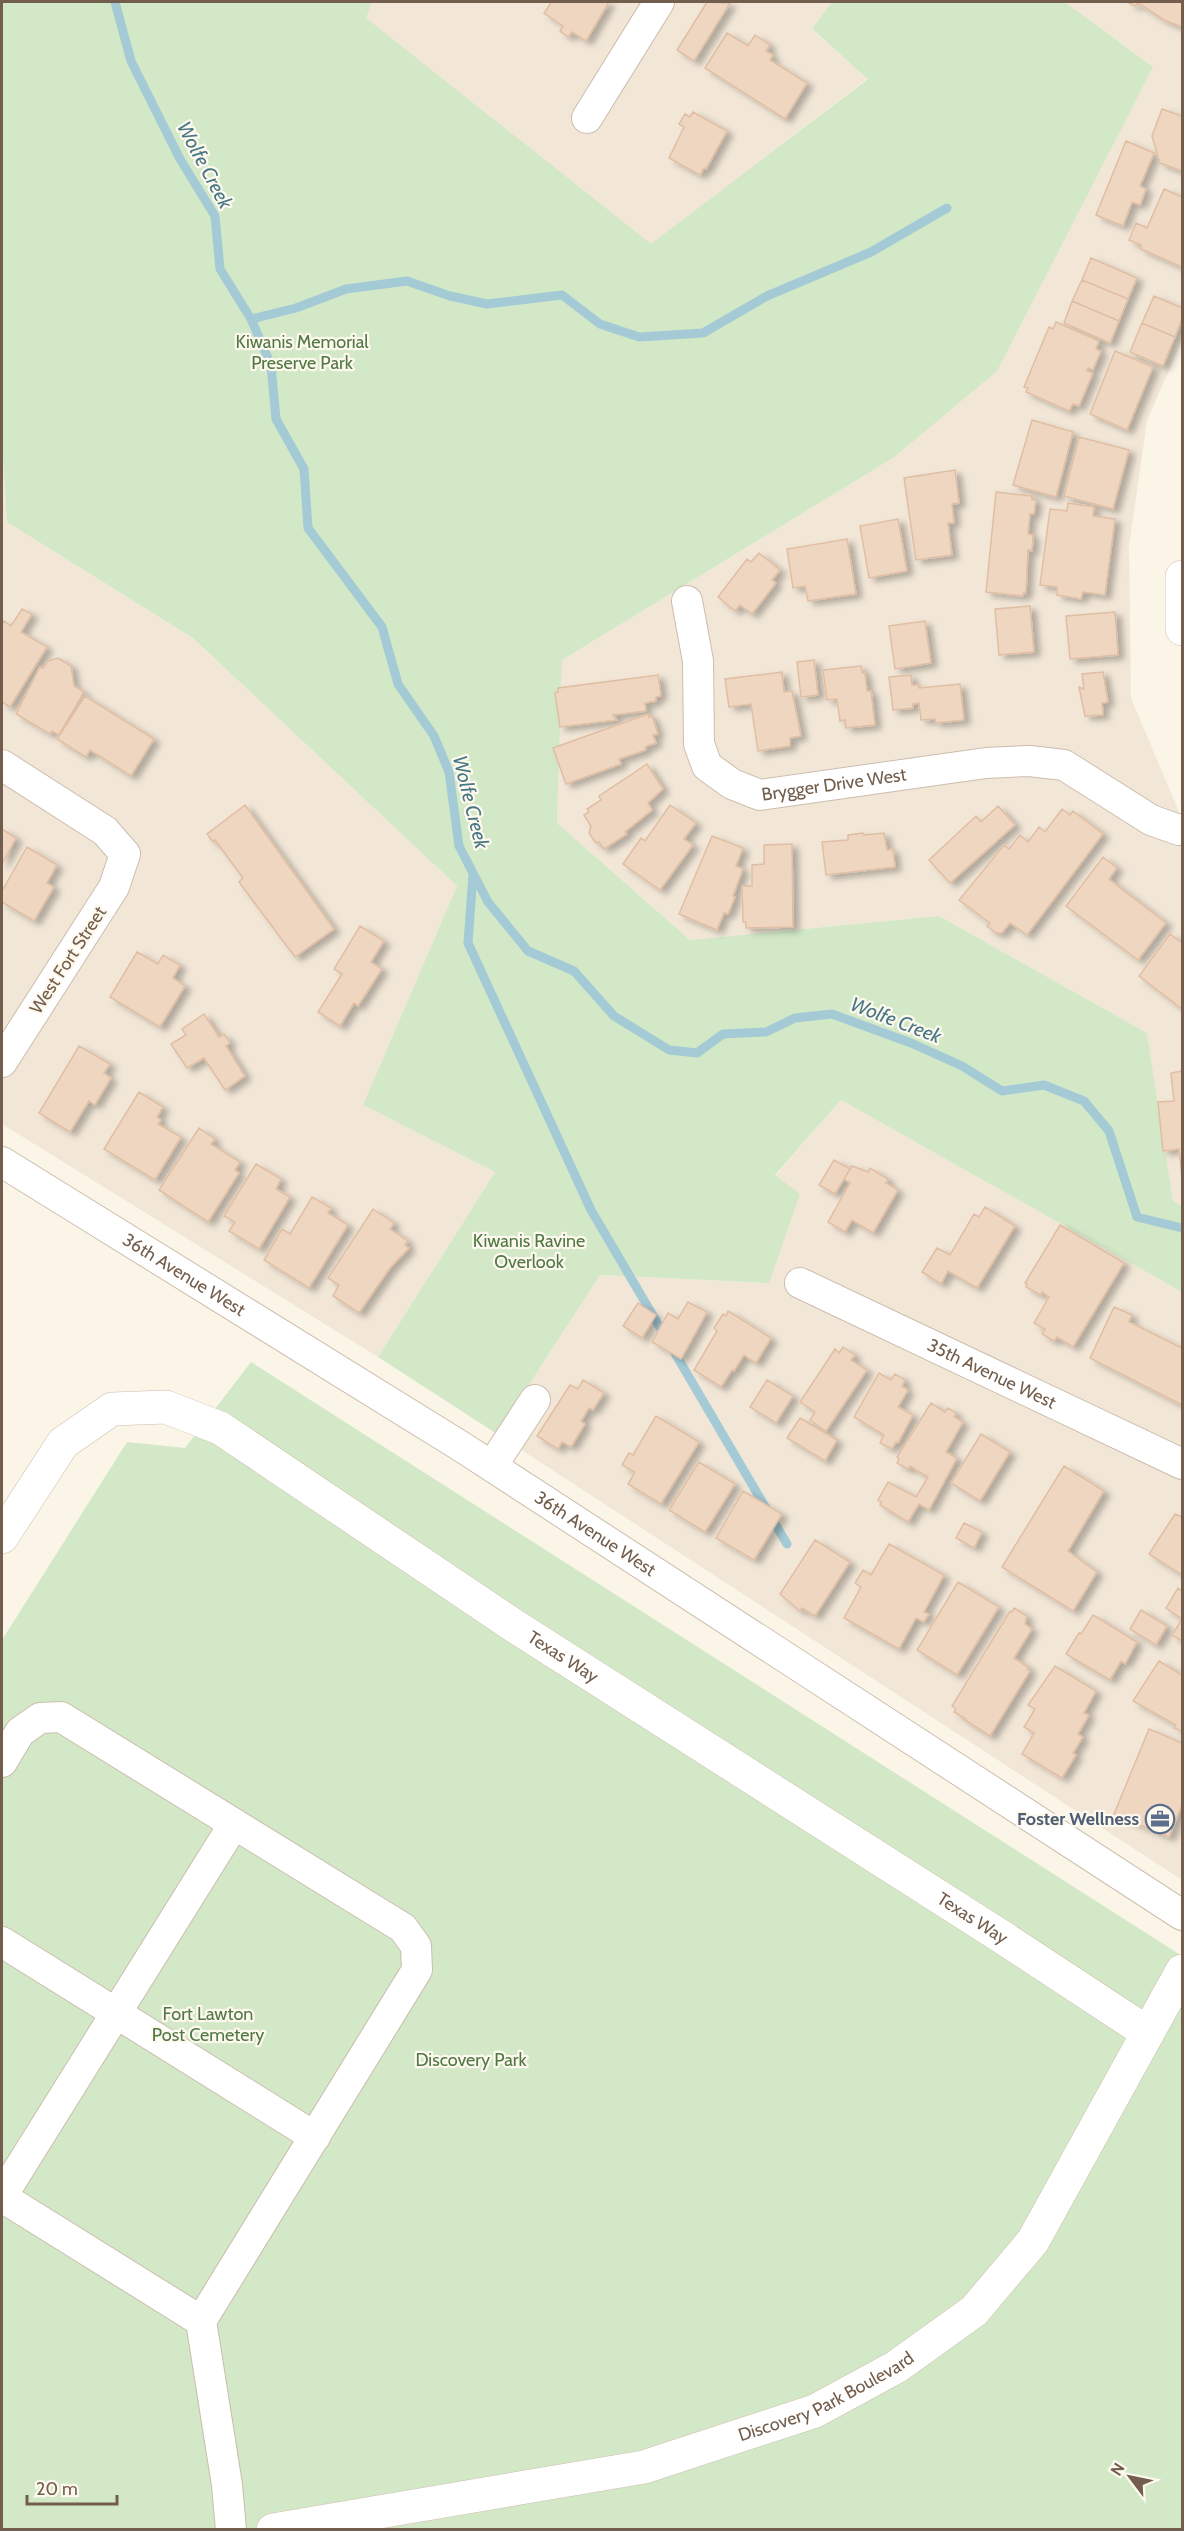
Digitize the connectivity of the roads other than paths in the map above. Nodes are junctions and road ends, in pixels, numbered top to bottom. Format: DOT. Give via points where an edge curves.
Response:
graph roads {
  1 [pos="659,2"];
  2 [pos="587,118"];
  3 [pos="1182,577"];
  4 [pos="687,602"];
  5 [pos="1182,630"];
  6 [pos="2,765"];
  7 [pos="1182,829"];
  8 [pos="2,1062"];
  9 [pos="2,1162"];
  10 [pos="800,1283"];
  11 [pos="535,1400"];
  12 [pos="1182,1464"];
  13 [pos="492,1466"];
  14 [pos="2,1537"];
  15 [pos="2,1762"];
  16 [pos="234,1824"];
  17 [pos="1182,1915"];
  18 [pos="2,1942"];
  19 [pos="1182,1971"];
  20 [pos="116,2013"];
  21 [pos="1148,2033"];
  22 [pos="315,2137"];
  23 [pos="2,2196"];
  24 [pos="201,2321"];
  25 [pos="231,2529"];
  26 [pos="273,2529"];
  1 -- 2 [label="street"];
  3 -- 5 [label="street"];
  4 -- 7 [label="street, Brygger Drive West" via="698,661 699,744 707,766 732,784 760,795 986,763 1029,761 1064,765 1151,820"];
  6 -- 8 [label="street, West Fort Street" via="105,831 125,854 114,887"];
  9 -- 13 [label="street, 36th Avenue West"];
  10 -- 12 [label="street, 35th Avenue West"];
  11 -- 13 [label="street"];
  13 -- 17 [label="street, 36th Avenue West"];
  14 -- 21 [label="street, Texas Way" via="63,1443 112,1409 166,1407 220,1428 513,1625"];
  15 -- 16 [label="street" via="20,1732 40,1718 61,1717"];
  16 -- 20 [label="street"];
  16 -- 22 [label="street" via="403,1928 416,1946 417,1970"];
  18 -- 20 [label="street"];
  19 -- 21 [label="street, Discovery Park Boulevard"];
  20 -- 22 [label="street"];
  20 -- 23 [label="street"];
  21 -- 26 [label="street, Discovery Park Boulevard" via="1033,2241 974,2311 896,2367 815,2411 644,2467"];
  22 -- 24 [label="street"];
  23 -- 24 [label="street"];
  24 -- 25 [label="street"];
}
